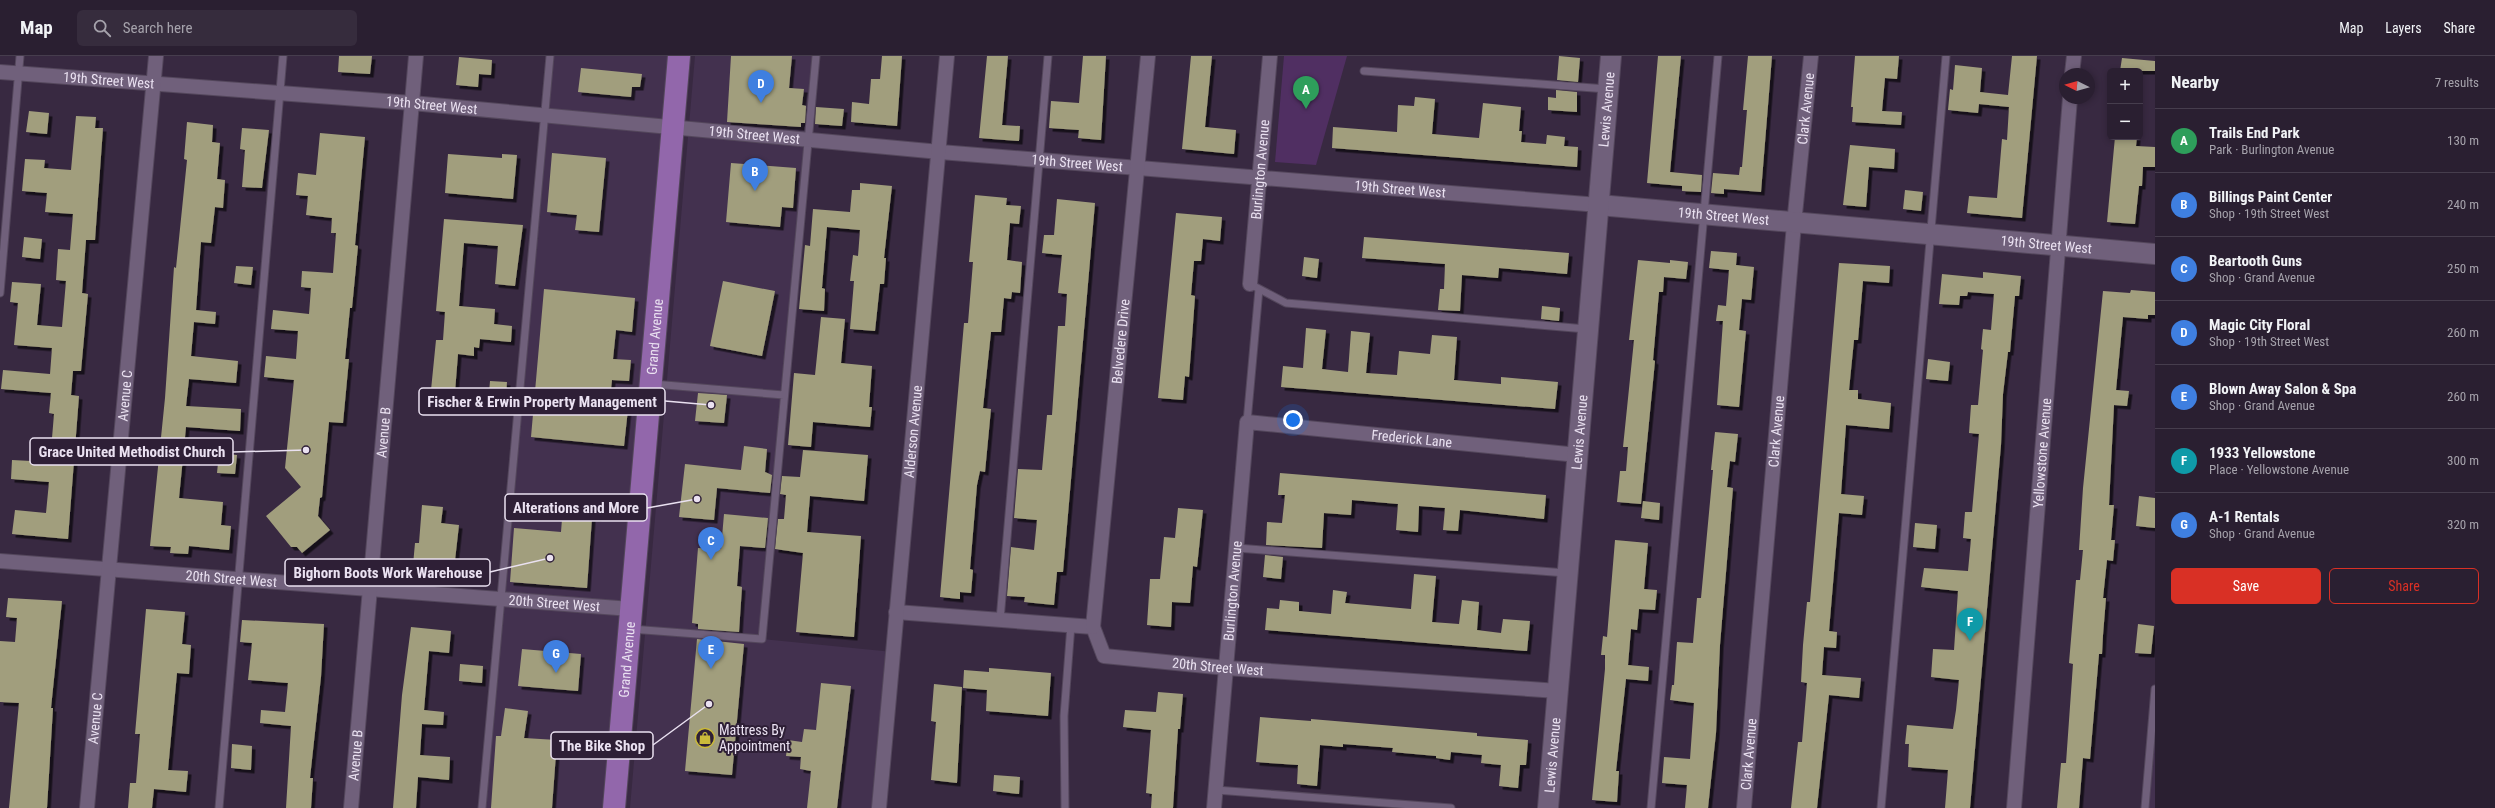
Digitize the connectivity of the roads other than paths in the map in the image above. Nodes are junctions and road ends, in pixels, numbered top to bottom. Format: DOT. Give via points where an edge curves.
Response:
graph roads {
  1 [pos="20,56"];
  2 [pos="156,56"];
  3 [pos="283,56"];
  4 [pos="416,56"];
  5 [pos="550,56"];
  6 [pos="679,56"];
  7 [pos="816,56"];
  8 [pos="947,56"];
  9 [pos="1048,56"];
  10 [pos="1148,56"];
  11 [pos="1270,56"];
  12 [pos="1612,56"];
  13 [pos="1718,56"];
  14 [pos="1811,56"];
  15 [pos="1946,56"];
  16 [pos="2074,56"];
  17 [pos="2073,68"];
  18 [pos="1364,71"];
  19 [pos="0,72"];
  20 [pos="18,73"];
  21 [pos="154,83"];
  22 [pos="1609,89"];
  23 [pos="280,93"];
  24 [pos="412,103"];
  25 [pos="2069,104"];
  26 [pos="545,116"];
  27 [pos="673,127"];
  28 [pos="808,140"];
  29 [pos="940,152"];
  30 [pos="1038,160"];
  31 [pos="1138,168"];
  32 [pos="1258,178"];
  33 [pos="1599,205"];
  34 [pos="1704,215"];
  35 [pos="1794,224"];
  36 [pos="1931,235"];
  37 [pos="2057,246"];
  38 [pos="2155,254"];
  39 [pos="1255,286"];
  40 [pos="0,293"];
  41 [pos="1589,329"];
  42 [pos="650,383"];
  43 [pos="784,395"];
  44 [pos="1247,422"];
  45 [pos="1578,456"];
  46 [pos="1237,548"];
  47 [pos="0,561"];
  48 [pos="108,569"];
  49 [pos="1568,574"];
  50 [pos="237,578"];
  51 [pos="368,588"];
  52 [pos="501,598"];
  53 [pos="896,612"];
  54 [pos="630,619"];
  55 [pos="1000,620"];
  56 [pos="1072,625"];
  57 [pos="1092,627"];
  58 [pos="1227,668"];
  59 [pos="2155,690"];
  60 [pos="1558,691"];
  61 [pos="1216,790"];
  62 [pos="87,808"];
  63 [pos="219,808"];
  64 [pos="350,808"];
  65 [pos="482,808"];
  66 [pos="614,808"];
  67 [pos="879,808"];
  68 [pos="1065,808"];
  69 [pos="1214,808"];
  70 [pos="1451,808"];
  71 [pos="1548,808"];
  72 [pos="1650,808"];
  73 [pos="1744,808"];
  74 [pos="1881,808"];
  75 [pos="2014,808"];
  76 [pos="2145,808"];
  1 -- 20 [label="lane"];
  2 -- 21 [label="street, Avenue C"];
  3 -- 23 [label="lane"];
  4 -- 24 [label="street, Avenue B"];
  5 -- 26 [label="lane"];
  6 -- 27 [label="main road, Grand Avenue"];
  7 -- 28 [label="lane"];
  8 -- 29 [label="street, Alderson Avenue"];
  9 -- 30 [label="lane"];
  10 -- 31 [label="street, Belvedere Drive"];
  11 -- 32 [label="street, Burlington Avenue"];
  12 -- 22 [label="street, Lewis Avenue"];
  13 -- 34 [label="lane"];
  14 -- 35 [label="street, Clark Avenue"];
  15 -- 36 [label="lane"];
  16 -- 17 [label="street"];
  18 -- 22 [label="lane"];
  19 -- 20 [label="street, 19th Street West"];
  20 -- 21 [label="street, 19th Street West"];
  20 -- 40 [label="lane"];
  21 -- 23 [label="street, 19th Street West"];
  21 -- 48 [label="street, Avenue C"];
  22 -- 33 [label="street, Lewis Avenue"];
  23 -- 24 [label="street, 19th Street West"];
  23 -- 50 [label="lane"];
  24 -- 26 [label="street, 19th Street West"];
  24 -- 51 [label="street, Avenue B"];
  25 -- 37 [label="street, Yellowstone Avenue"];
  26 -- 27 [label="street, 19th Street West"];
  26 -- 52 [label="lane"];
  27 -- 28 [label="street, 19th Street West"];
  27 -- 42 [label="main road, Grand Avenue"];
  28 -- 29 [label="street, 19th Street West"];
  28 -- 43 [label="lane"];
  29 -- 30 [label="street, 19th Street West"];
  29 -- 53 [label="street, Alderson Avenue"];
  30 -- 31 [label="street, 19th Street West"];
  30 -- 55 [label="lane"];
  31 -- 32 [label="street, 19th Street West"];
  31 -- 57 [label="street, Belvedere Drive"];
  32 -- 33 [label="street, 19th Street West"];
  32 -- 39 [label="street, Burlington Avenue"];
  33 -- 34 [label="street, 19th Street West"];
  33 -- 41 [label="street, Lewis Avenue"];
  34 -- 35 [label="street, 19th Street West"];
  34 -- 72 [label="lane"];
  35 -- 36 [label="street, 19th Street West"];
  35 -- 73 [label="street, Clark Avenue"];
  36 -- 37 [label="street, 19th Street West"];
  36 -- 74 [label="lane"];
  37 -- 38 [label="street, 19th Street West"];
  37 -- 75 [label="street, Yellowstone Avenue"];
  39 -- 41 [label="lane" via="1286,303"];
  39 -- 44 [label="lane"];
  41 -- 45 [label="street, Lewis Avenue"];
  42 -- 43 [label="lane"];
  42 -- 54 [label="main road, Grand Avenue"];
  43 -- 54 [label="lane" via="762,639"];
  44 -- 45 [label="street, Frederick Lane"];
  44 -- 46 [label="street, Burlington Avenue"];
  45 -- 49 [label="street, Lewis Avenue"];
  46 -- 49 [label="lane"];
  46 -- 58 [label="street, Burlington Avenue"];
  47 -- 48 [label="street, 20th Street West"];
  48 -- 50 [label="street, 20th Street West"];
  48 -- 62 [label="street, Avenue C"];
  49 -- 60 [label="street, Lewis Avenue"];
  50 -- 51 [label="street, 20th Street West"];
  50 -- 63 [label="lane"];
  51 -- 52 [label="street, 20th Street West"];
  51 -- 64 [label="street, Avenue B"];
  52 -- 54 [label="street, 20th Street West"];
  52 -- 65 [label="lane"];
  53 -- 55 [label="street"];
  53 -- 67 [label="street, Alderson Avenue"];
  54 -- 66 [label="main road, Grand Avenue"];
  55 -- 56 [label="street"];
  56 -- 57 [label="street"];
  56 -- 68 [label="lane" via="1064,716"];
  57 -- 58 [label="street, 20th Street West" via="1104,656"];
  58 -- 60 [label="street, 20th Street West"];
  58 -- 61 [label="street, Burlington Avenue"];
  59 -- 76 [label="lane"];
  60 -- 71 [label="street, Lewis Avenue"];
  61 -- 69 [label="street, Burlington Avenue"];
  61 -- 70 [label="lane"];
}
